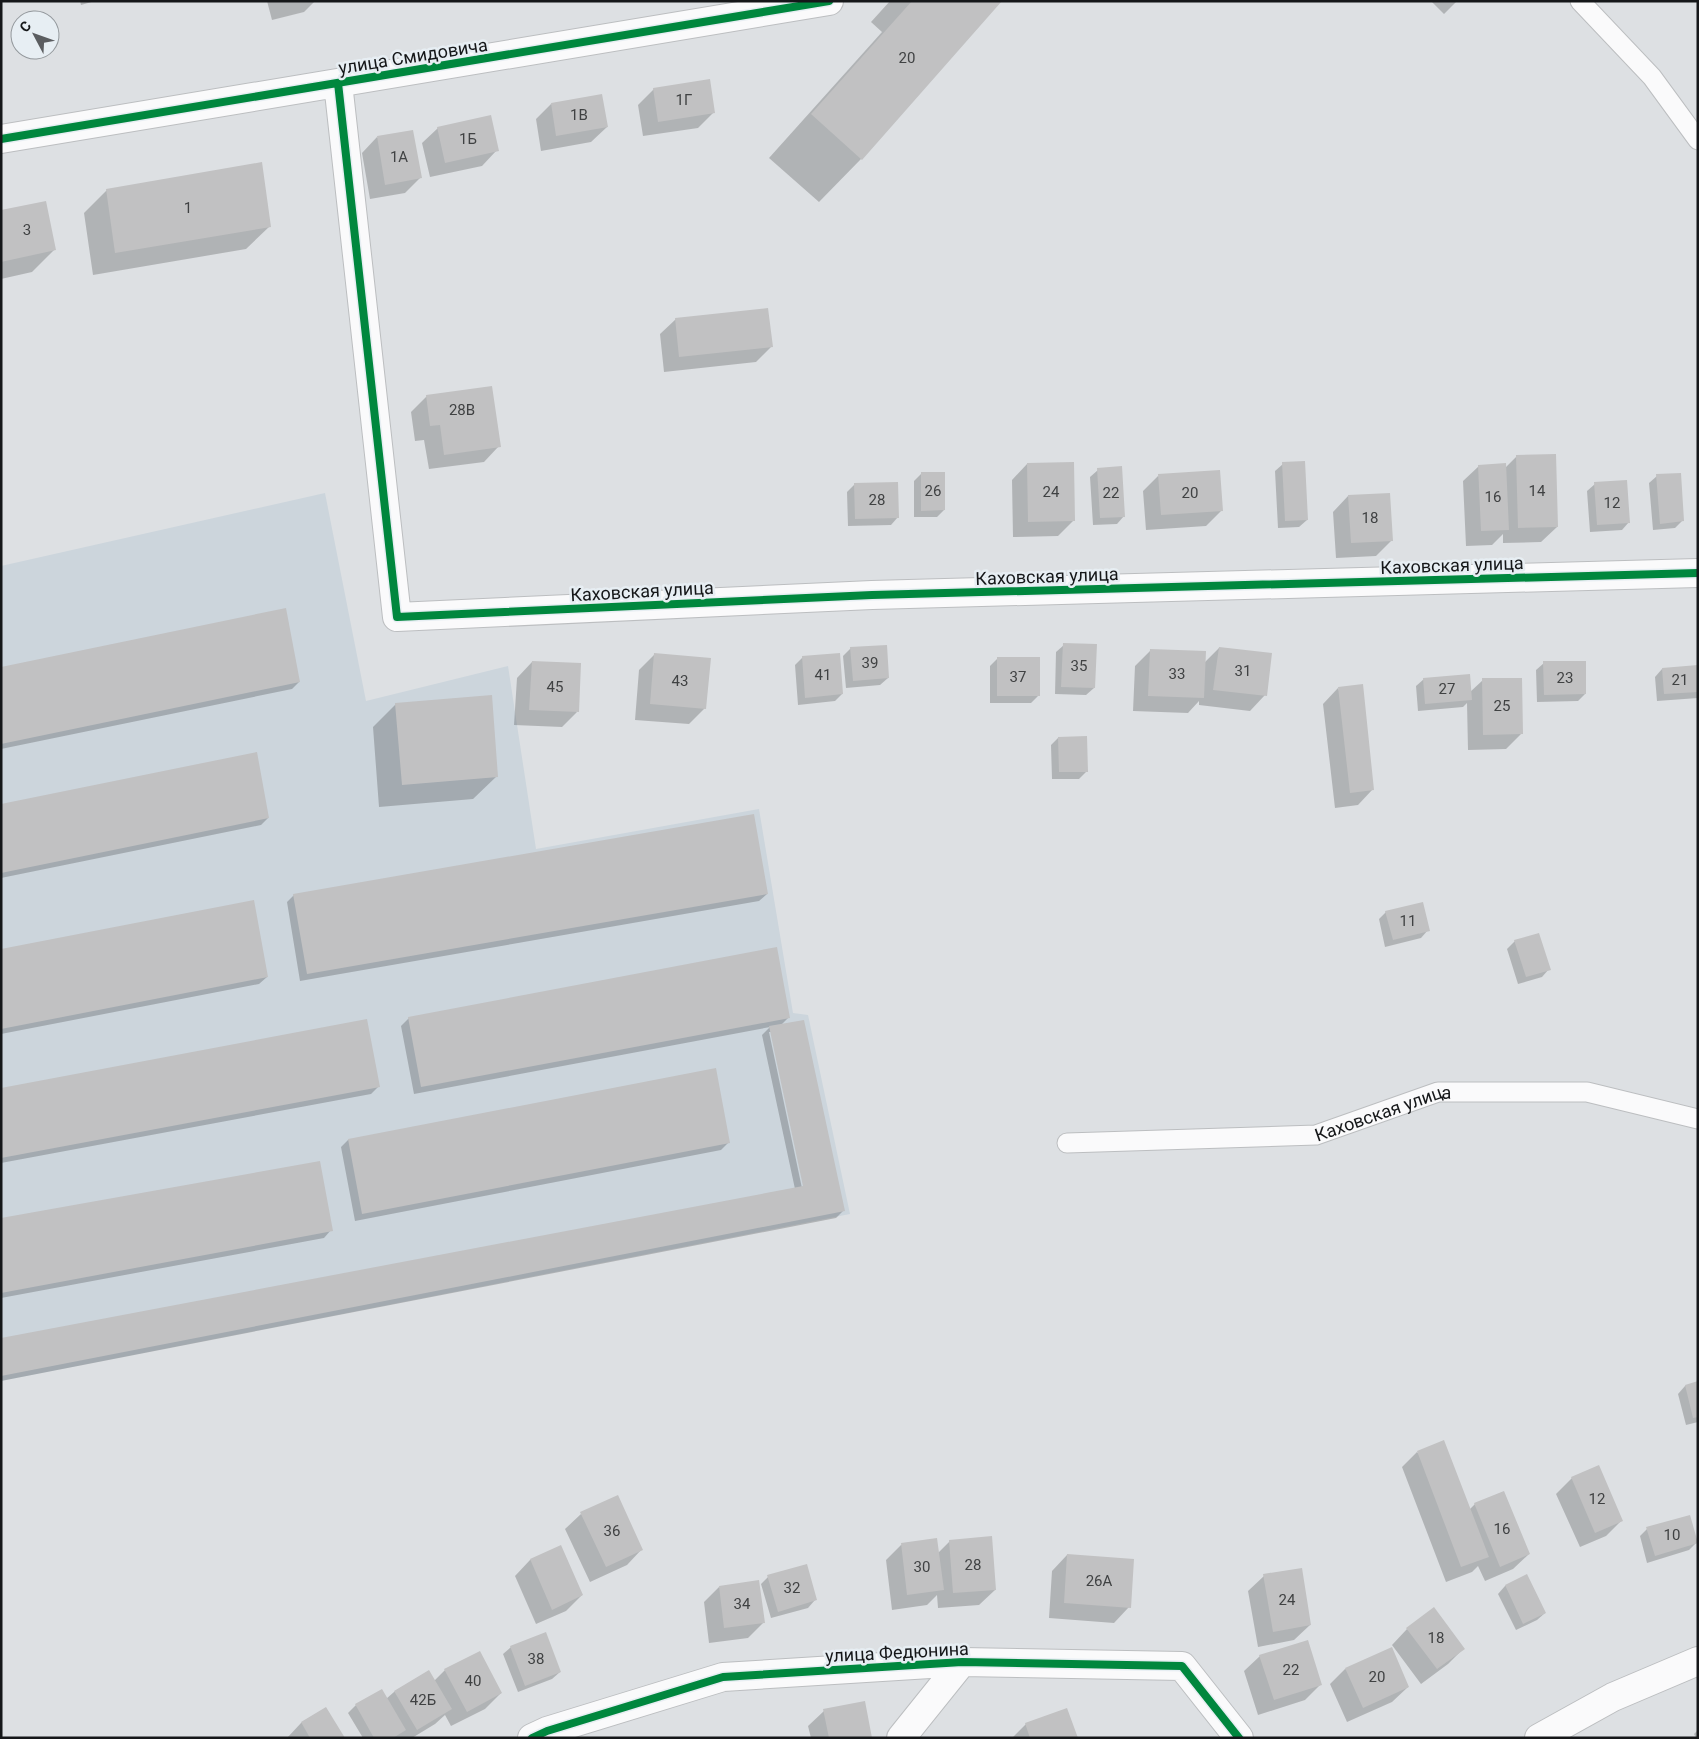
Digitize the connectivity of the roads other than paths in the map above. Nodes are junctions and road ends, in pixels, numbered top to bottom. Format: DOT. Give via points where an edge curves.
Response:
graph roads {
  1 [pos="829,1"];
  2 [pos="1580,1"];
  3 [pos="338,83"];
  4 [pos="1,139"];
  5 [pos="1698,140"];
  6 [pos="1698,573"];
  7 [pos="1698,1119"];
  8 [pos="1067,1143"];
  9 [pos="1698,1661"];
  10 [pos="962,1662"];
  11 [pos="532,1738"];
  12 [pos="901,1738"];
  13 [pos="1239,1738"];
  14 [pos="1539,1738"];
  1 -- 3 [label="street, улица Смидовича"];
  2 -- 5 [label="lane" via="1652,77"];
  3 -- 4 [label="street, улица Смидовича"];
  3 -- 6 [label="street, Каховская улица" via="397,617 872,595"];
  7 -- 8 [label="lane, Каховская улица" via="1587,1092 1438,1092 1316,1135"];
  9 -- 14 [label="street" via="1613,1697"];
  10 -- 11 [label="street, улица Федюнина" via="723,1677"];
  10 -- 12 [label="street"];
  10 -- 13 [label="street, улица Федюнина" via="1182,1666"];
}
